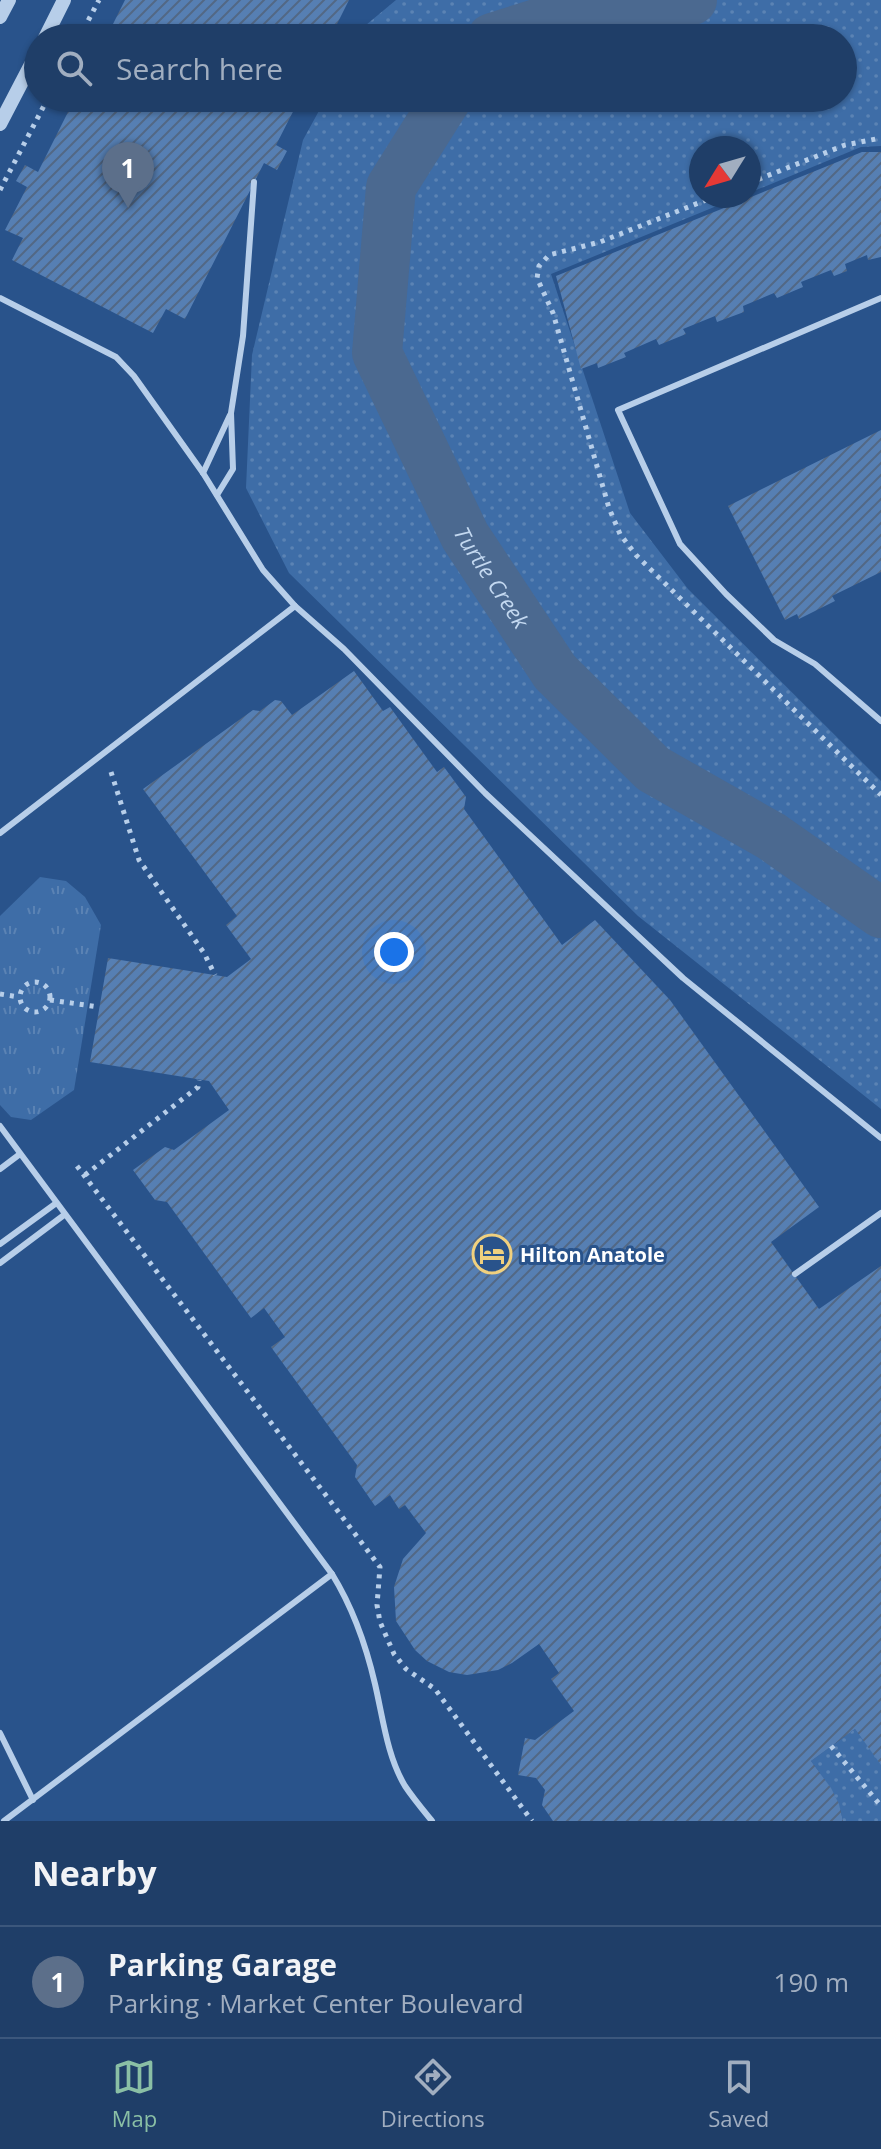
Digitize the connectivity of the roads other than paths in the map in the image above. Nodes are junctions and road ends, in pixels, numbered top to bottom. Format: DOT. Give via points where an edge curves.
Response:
graph roads {
  1 [pos="9,0"];
  2 [pos="64,0"];
  3 [pos="0,17"];
  4 [pos="52,24"];
  5 [pos="24,78"];
  6 [pos="0,124"];
  7 [pos="254,182"];
  8 [pos="0,298"];
  9 [pos="881,298"];
  10 [pos="231,413"];
  11 [pos="203,473"];
  12 [pos="217,495"];
  13 [pos="295,606"];
  14 [pos="881,721"];
  15 [pos="0,833"];
  16 [pos="0,1126"];
  17 [pos="881,1138"];
  18 [pos="20,1154"];
  19 [pos="0,1169"];
  20 [pos="55,1204"];
  21 [pos="881,1213"];
  22 [pos="64,1215"];
  23 [pos="0,1244"];
  24 [pos="0,1263"];
  25 [pos="795,1274"];
  26 [pos="332,1574"];
  27 [pos="0,1733"];
  28 [pos="33,1800"];
  29 [pos="4,1821"];
  30 [pos="432,1821"];
  1 -- 3 [label="street"];
  2 -- 4 [label="street"];
  5 -- 6 [label="street"];
  7 -- 10 [label="lane" via="243,336"];
  8 -- 11 [label="lane" via="116,357"];
  9 -- 14 [label="lane" via="618,410 680,544 774,640 815,664"];
  10 -- 11 [label="lane"];
  10 -- 12 [label="lane" via="233,469"];
  11 -- 12 [label="lane"];
  12 -- 13 [label="lane" via="263,570"];
  13 -- 15 [label="lane"];
  13 -- 17 [label="lane" via="683,978"];
  16 -- 18 [label="lane"];
  18 -- 19 [label="lane"];
  18 -- 20 [label="lane"];
  20 -- 22 [label="lane"];
  20 -- 23 [label="lane"];
  21 -- 25 [label="lane"];
  22 -- 24 [label="lane"];
  22 -- 26 [label="lane"];
  26 -- 28 [label="lane"];
  26 -- 30 [label="lane" via="358,1625 396,1767"];
  27 -- 28 [label="lane"];
  28 -- 29 [label="lane"];
}
